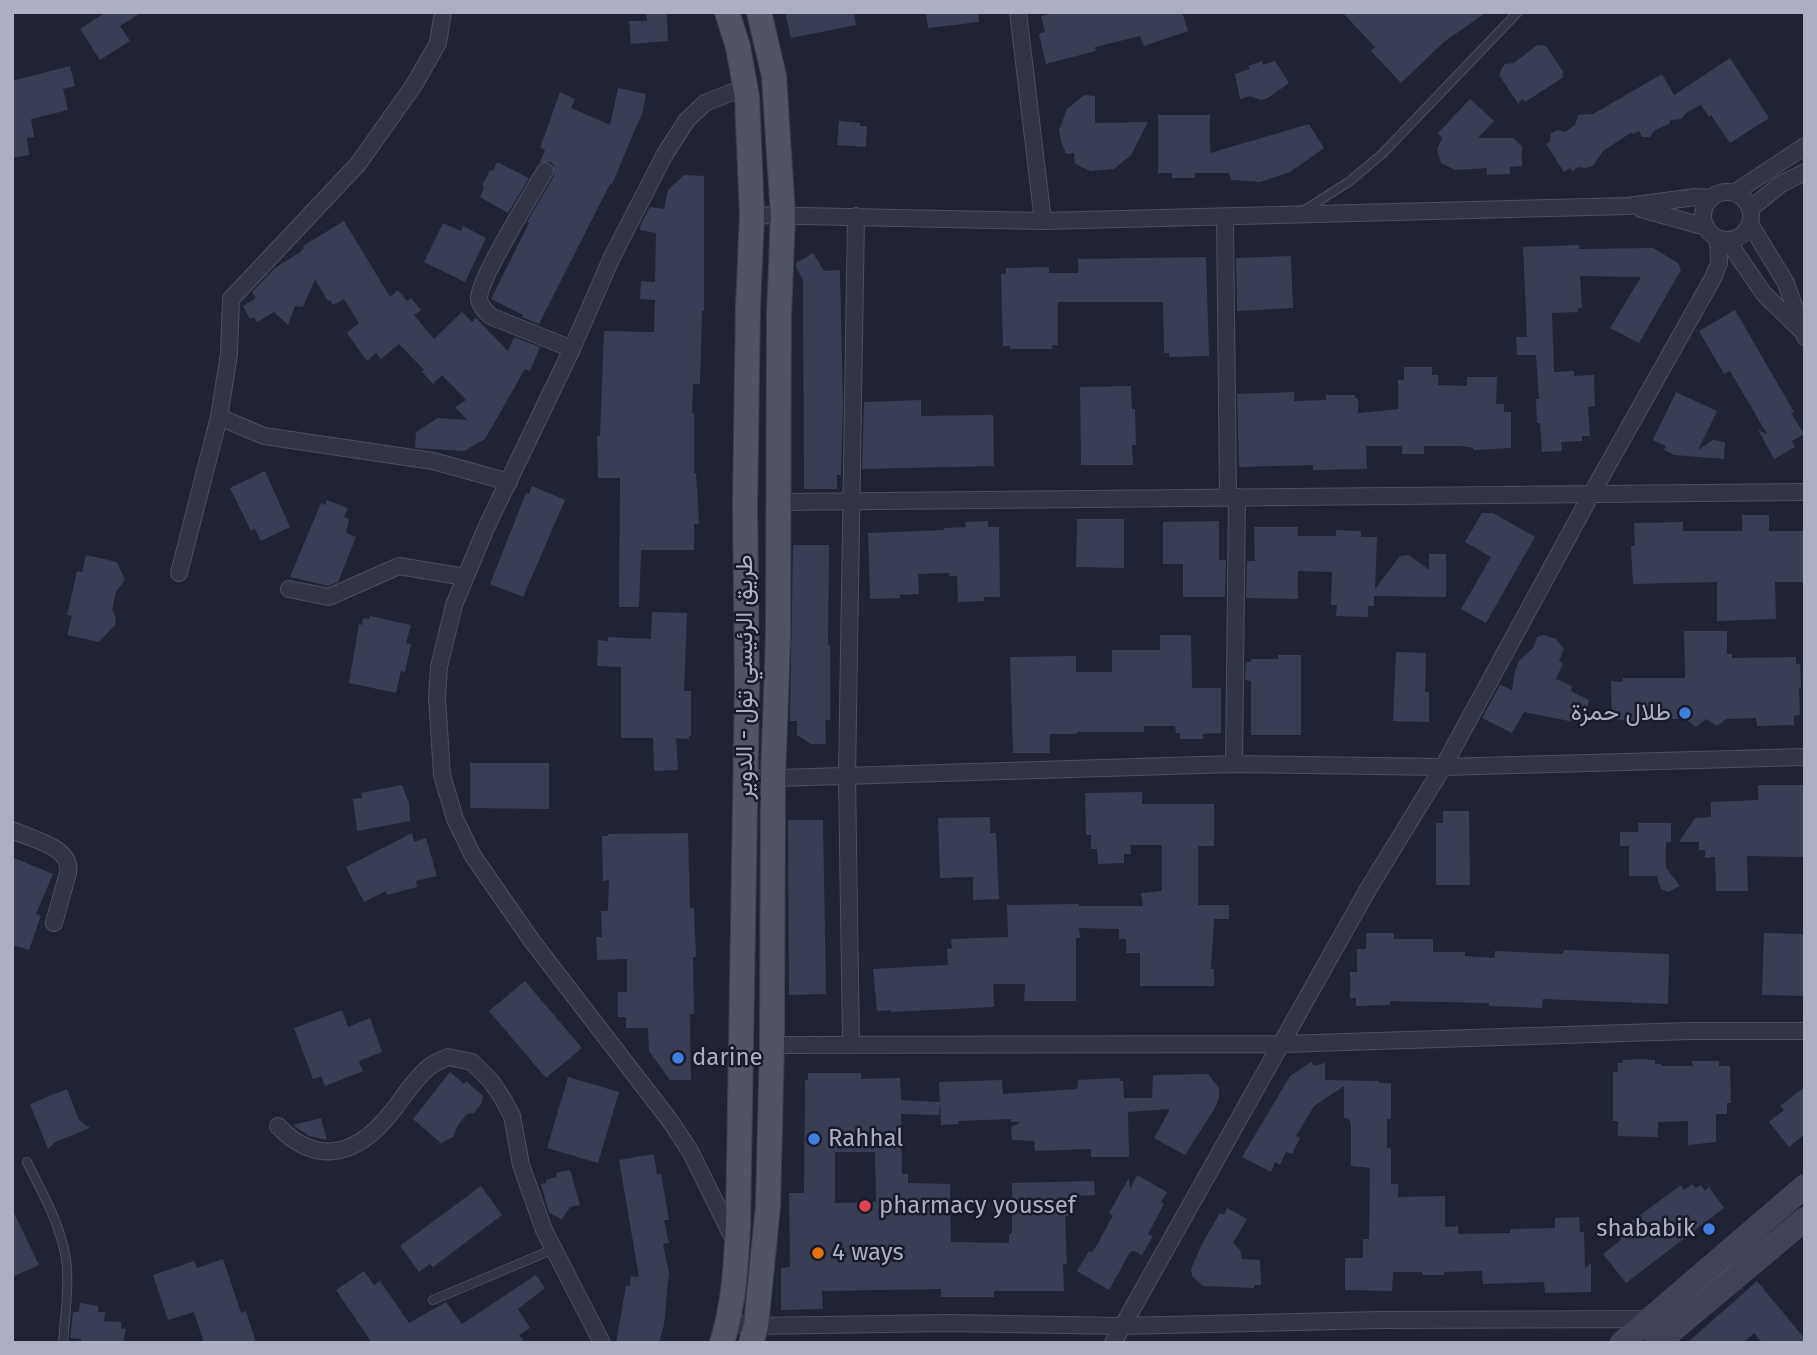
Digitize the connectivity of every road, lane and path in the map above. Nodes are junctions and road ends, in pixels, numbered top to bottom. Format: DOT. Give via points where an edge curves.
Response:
graph roads {
  1 [pos="443,12"];
  2 [pos="727,12"];
  3 [pos="758,12"];
  4 [pos="1018,12"];
  5 [pos="1518,12"];
  6 [pos="745,86"];
  7 [pos="1805,146"];
  8 [pos="545,171"];
  9 [pos="1805,172"];
  10 [pos="1734,193"];
  11 [pos="1712,198"];
  12 [pos="1628,206"];
  13 [pos="751,215"];
  14 [pos="783,215"];
  15 [pos="1297,215"];
  16 [pos="856,216"];
  17 [pos="1750,216"];
  18 [pos="1225,217"];
  19 [pos="1043,221"];
  20 [pos="1706,227"];
  21 [pos="1723,240"];
  22 [pos="1803,334"];
  23 [pos="572,349"];
  24 [pos="219,417"];
  25 [pos="509,482"];
  26 [pos="1805,492"];
  27 [pos="1592,493"];
  28 [pos="1232,497"];
  29 [pos="779,502"];
  30 [pos="850,502"];
  31 [pos="179,573"];
  32 [pos="465,577"];
  33 [pos="289,589"];
  34 [pos="1805,757"];
  35 [pos="1234,764"];
  36 [pos="1443,767"];
  37 [pos="846,776"];
  38 [pos="773,778"];
  39 [pos="745,779"];
  40 [pos="12,830"];
  41 [pos="54,923"];
  42 [pos="1805,1031"];
  43 [pos="1283,1044"];
  44 [pos="772,1045"];
  45 [pos="851,1045"];
  46 [pos="278,1126"];
  47 [pos="27,1162"];
  48 [pos="1805,1186"];
  49 [pos="1805,1219"];
  50 [pos="737,1246"];
  51 [pos="554,1249"];
  52 [pos="433,1300"];
  53 [pos="1122,1326"];
  54 [pos="725,1333"];
  55 [pos="1656,1333"];
  56 [pos="753,1335"];
  57 [pos="62,1343"];
  58 [pos="602,1343"];
  59 [pos="1113,1343"];
  60 [pos="1622,1343"];
  1 -- 24 [label="street" via="438,43 358,164 231,299 229,355"];
  2 -- 6 [label="main road, طريق الرئيسي تول - الدوير"];
  3 -- 14 [label="main road, طريق الرئيسي تول - الدوير" via="774,76"];
  4 -- 19 [label="street"];
  5 -- 15 [label="lane" via="1382,154"];
  6 -- 13 [label="main road, طريق الرئيسي تول - الدوير"];
  6 -- 23 [label="street" via="705,103 687,120 611,259"];
  7 -- 10 [label="street"];
  8 -- 23 [label="street" via="479,297 490,316"];
  9 -- 17 [label="street" via="1781,184"];
  10 -- 11 [label="street"];
  10 -- 17 [label="street" via="1746,202"];
  11 -- 12 [label="street"];
  11 -- 20 [label="street" via="1704,212"];
  12 -- 15 [label="street"];
  12 -- 20 [label="street"];
  13 -- 14 [label="street"];
  13 -- 39 [label="main road, طريق الرئيسي تول - الدوير"];
  14 -- 16 [label="street"];
  14 -- 29 [label="main road, طريق الرئيسي تول - الدوير"];
  15 -- 18 [label="street"];
  16 -- 19 [label="street"];
  16 -- 30 [label="street"];
  17 -- 21 [label="street" via="1741,236"];
  17 -- 22 [label="street" via="1786,284"];
  18 -- 19 [label="street"];
  18 -- 28 [label="street"];
  20 -- 21 [label="street"];
  21 -- 22 [label="street" via="1764,294"];
  21 -- 27 [label="street" via="1713,278"];
  23 -- 25 [label="street"];
  24 -- 25 [label="street" via="264,436 433,461"];
  24 -- 31 [label="street"];
  25 -- 32 [label="street"];
  26 -- 27 [label="street"];
  27 -- 28 [label="street"];
  27 -- 36 [label="street"];
  28 -- 30 [label="street"];
  28 -- 35 [label="street"];
  29 -- 30 [label="street"];
  29 -- 38 [label="main road, طريق الرئيسي تول - الدوير"];
  30 -- 37 [label="street"];
  32 -- 33 [label="street" via="399,566 329,597"];
  32 -- 50 [label="street" via="445,638 437,697 442,775 455,819 501,898 671,1122"];
  34 -- 36 [label="street"];
  35 -- 36 [label="street"];
  35 -- 37 [label="street"];
  36 -- 43 [label="street" via="1367,891"];
  37 -- 38 [label="street"];
  37 -- 45 [label="street"];
  38 -- 39 [label="street"];
  38 -- 44 [label="main road, طريق الرئيسي تول - الدوير"];
  39 -- 50 [label="main road, طريق الرئيسي تول - الدوير"];
  40 -- 41 [label="street" via="67,859 70,866"];
  42 -- 43 [label="street"];
  43 -- 45 [label="street"];
  43 -- 53 [label="street"];
  44 -- 45 [label="street"];
  44 -- 56 [label="main road, طريق الرئيسي تول - الدوير" via="768,1206"];
  46 -- 51 [label="street" via="303,1147 320,1152 344,1149 376,1129 431,1066 448,1057 472,1062 491,1081 512,1116 527,1183"];
  47 -- 57 [label="lane" via="65,1251"];
  48 -- 55 [label="street"];
  49 -- 55 [label="street"];
  50 -- 54 [label="main road, طريق الرئيسي تول - الدوير"];
  51 -- 52 [label="lane"];
  51 -- 58 [label="street"];
  53 -- 55 [label="street" via="1368,1321"];
  53 -- 56 [label="street" via="948,1323"];
  53 -- 59 [label="street"];
  54 -- 56 [label="street"];
  55 -- 60 [label="street"];
}
